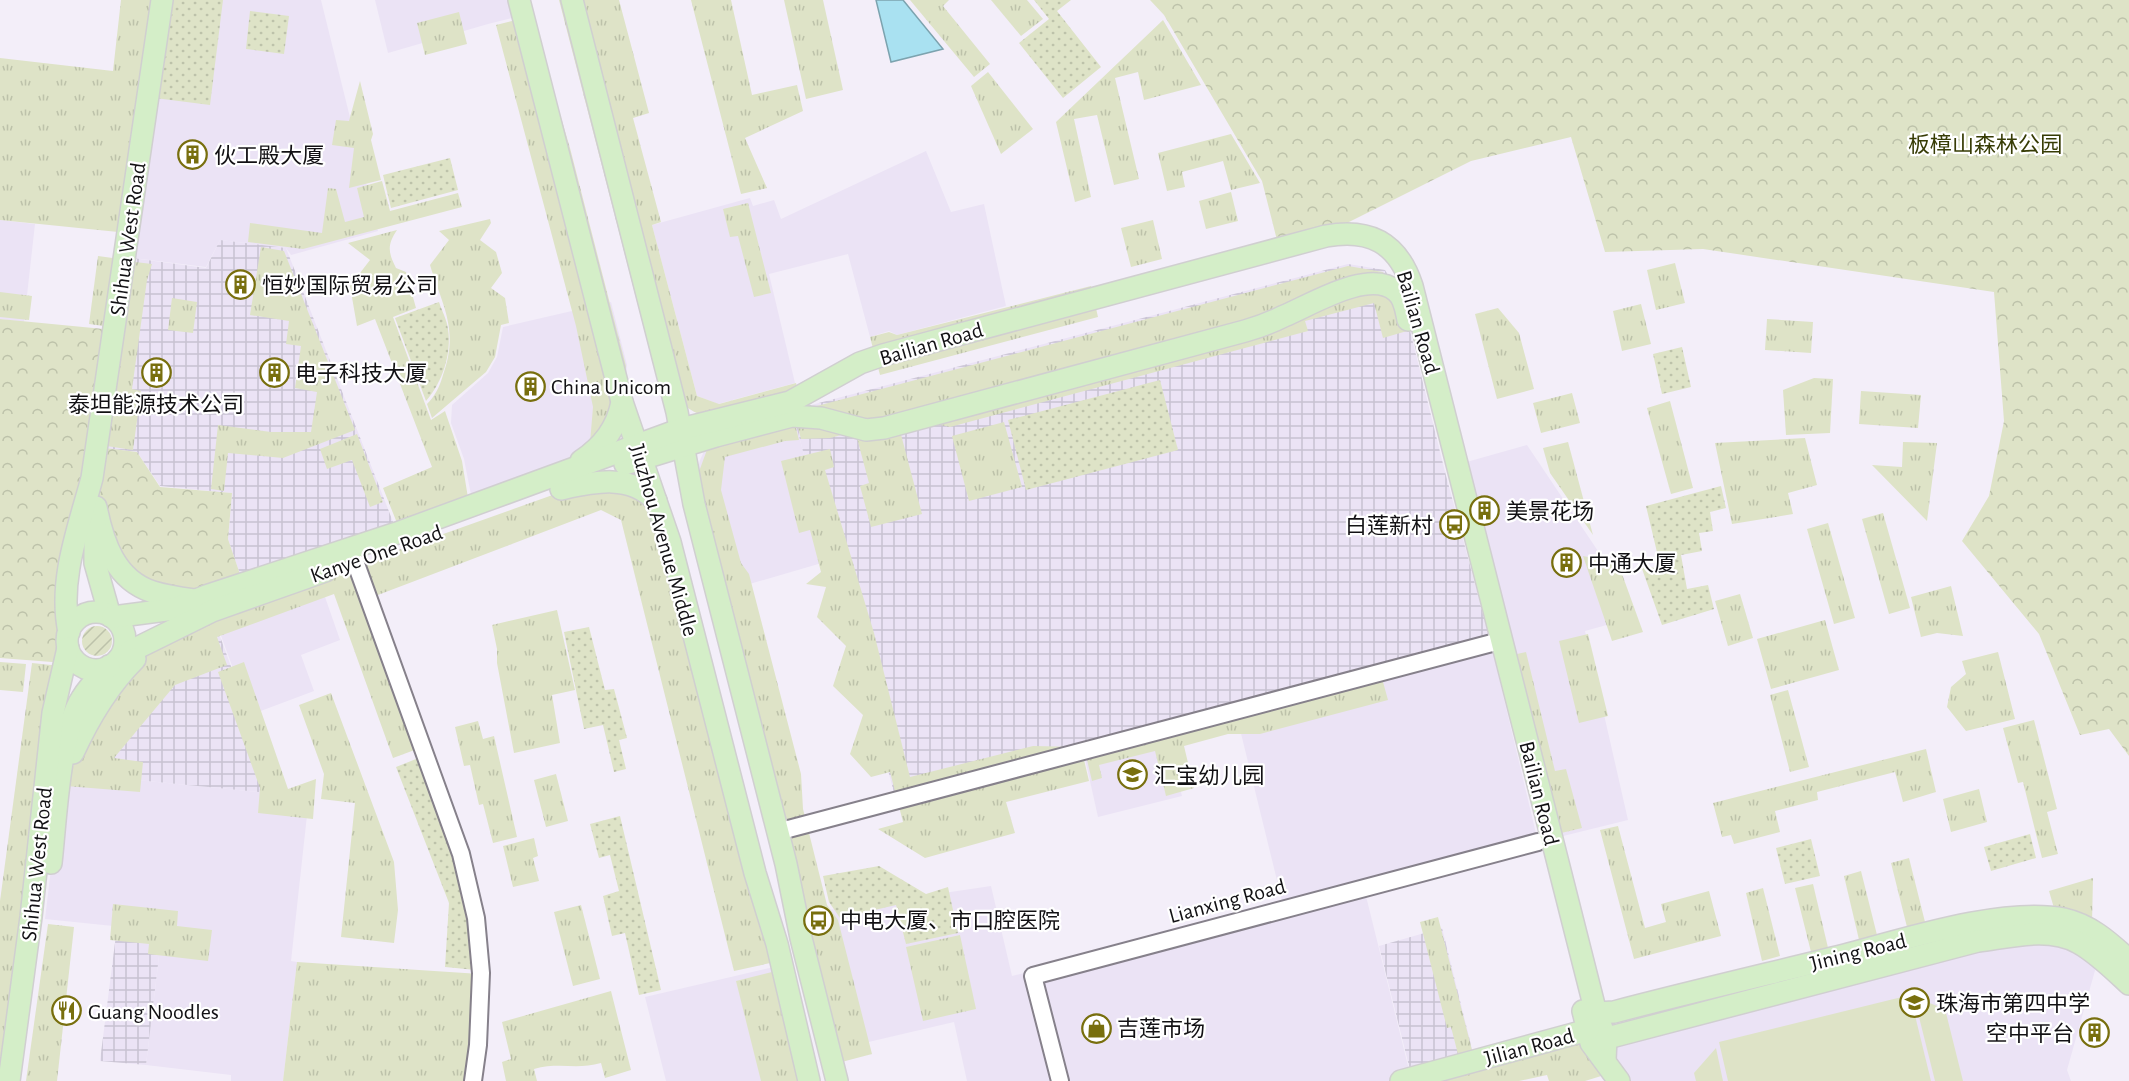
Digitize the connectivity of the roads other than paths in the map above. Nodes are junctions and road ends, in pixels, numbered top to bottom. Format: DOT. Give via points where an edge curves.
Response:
graph roads {
  1 [pos="162,0"];
  2 [pos="519,0"];
  3 [pos="572,0"];
  4 [pos="672,392"];
  5 [pos="622,402"];
  6 [pos="728,416"];
  7 [pos="716,435"];
  8 [pos="683,437"];
  9 [pos="640,452"];
  10 [pos="92,478"];
  11 [pos="560,482"];
  12 [pos="656,501"];
  13 [pos="694,504"];
  14 [pos="96,507"];
  15 [pos="355,561"];
  16 [pos="195,601"];
  17 [pos="111,616"];
  18 [pos="168,632"];
  19 [pos="69,640"];
  20 [pos="1492,643"];
  21 [pos="113,663"];
  22 [pos="59,792"];
  23 [pos="777,832"];
  24 [pos="1538,842"];
  25 [pos="2129,960"];
  26 [pos="2129,984"];
  27 [pos="1597,1037"];
  28 [pos="9,1081"];
  29 [pos="23,1081"];
  30 [pos="473,1081"];
  31 [pos="809,1081"];
  32 [pos="837,1081"];
  33 [pos="1060,1081"];
  34 [pos="1401,1081"];
  35 [pos="1619,1081"];
  1 -- 10 [label="main road, Shihua West Road"];
  2 -- 5 [label="main road, Jiuzhou Avenue Middle"];
  3 -- 4 [label="main road, Jiuzhou Avenue Middle"];
  4 -- 6 [label="main road" via="689,411"];
  4 -- 8 [label="main road, Jiuzhou Avenue Middle"];
  5 -- 9 [label="main road, Jiuzhou Avenue Middle"];
  5 -- 11 [label="main road" via="612,432"];
  6 -- 8 [label="main road, Bailian Road"];
  6 -- 27 [label="main road, Bailian Road" via="795,400 854,366 883,355 1326,236 1365,235 1386,244 1399,258 1412,286"];
  7 -- 8 [label="main road, Bailian Road"];
  7 -- 13 [label="main road" via="700,460"];
  7 -- 20 [label="main road, Bailian Road" via="798,415 866,430 884,428 1245,331 1361,285 1386,286 1398,292 1404,303"];
  8 -- 9 [label="main road, Bailian Road"];
  8 -- 13 [label="main road, Jiuzhou Avenue Middle"];
  9 -- 11 [label="main road, Kanye One Road"];
  9 -- 12 [label="main road, Jiuzhou Avenue Middle"];
  10 -- 14 [label="main road, Shihua West Road"];
  10 -- 19 [label="main road, Shihua West Road" via="67,581 64,612"];
  11 -- 12 [label="main road" via="619,481 636,486"];
  11 -- 15 [label="main road, Kanye One Road"];
  11 -- 16 [label="main road, Kanye One Road"];
  12 -- 31 [label="main road, Jiuzhou Avenue Middle" via="777,944"];
  13 -- 23 [label="main road, Jiuzhou Avenue Middle"];
  14 -- 16 [label="main road" via="101,531 121,572 151,592"];
  14 -- 17 [label="main road, Shihua West Road" via="95,563"];
  15 -- 18 [label="main road, Kanye One Road" via="212,611"];
  15 -- 30 [label="street" via="461,854 476,918 481,974"];
  16 -- 17 [label="main road, Kanye One Road" via="161,612"];
  17 -- 19 [label="main road" via="99,612 84,615 72,625"];
  17 -- 21 [label="main road" via="119,622 125,638"];
  18 -- 21 [label="main road, Kanye One Road"];
  18 -- 22 [label="main road" via="124,670 97,708 72,754"];
  19 -- 21 [label="main road" via="77,662 84,667 101,669"];
  19 -- 28 [label="main road, Shihua West Road" via="53,713"];
  20 -- 23 [label="street"];
  20 -- 24 [label="main road, Bailian Road"];
  21 -- 22 [label="main road, Shihua West Road" via="82,698 75,712"];
  22 -- 29 [label="main road, Shihua West Road"];
  23 -- 32 [label="main road, Jiuzhou Avenue Middle"];
  24 -- 27 [label="main road, Bailian Road"];
  24 -- 33 [label="street, Lianxing Road" via="1033,976"];
  25 -- 27 [label="main road, Jining Road" via="2090,927 2065,920 2033,916 1983,922 1614,1012"];
  26 -- 27 [label="main road, Jining Road" via="2079,942 2057,935 2033,934 1978,941"];
  27 -- 34 [label="main road, Jilian Road"];
  27 -- 35 [label="main road, Bailian Road"];
}
